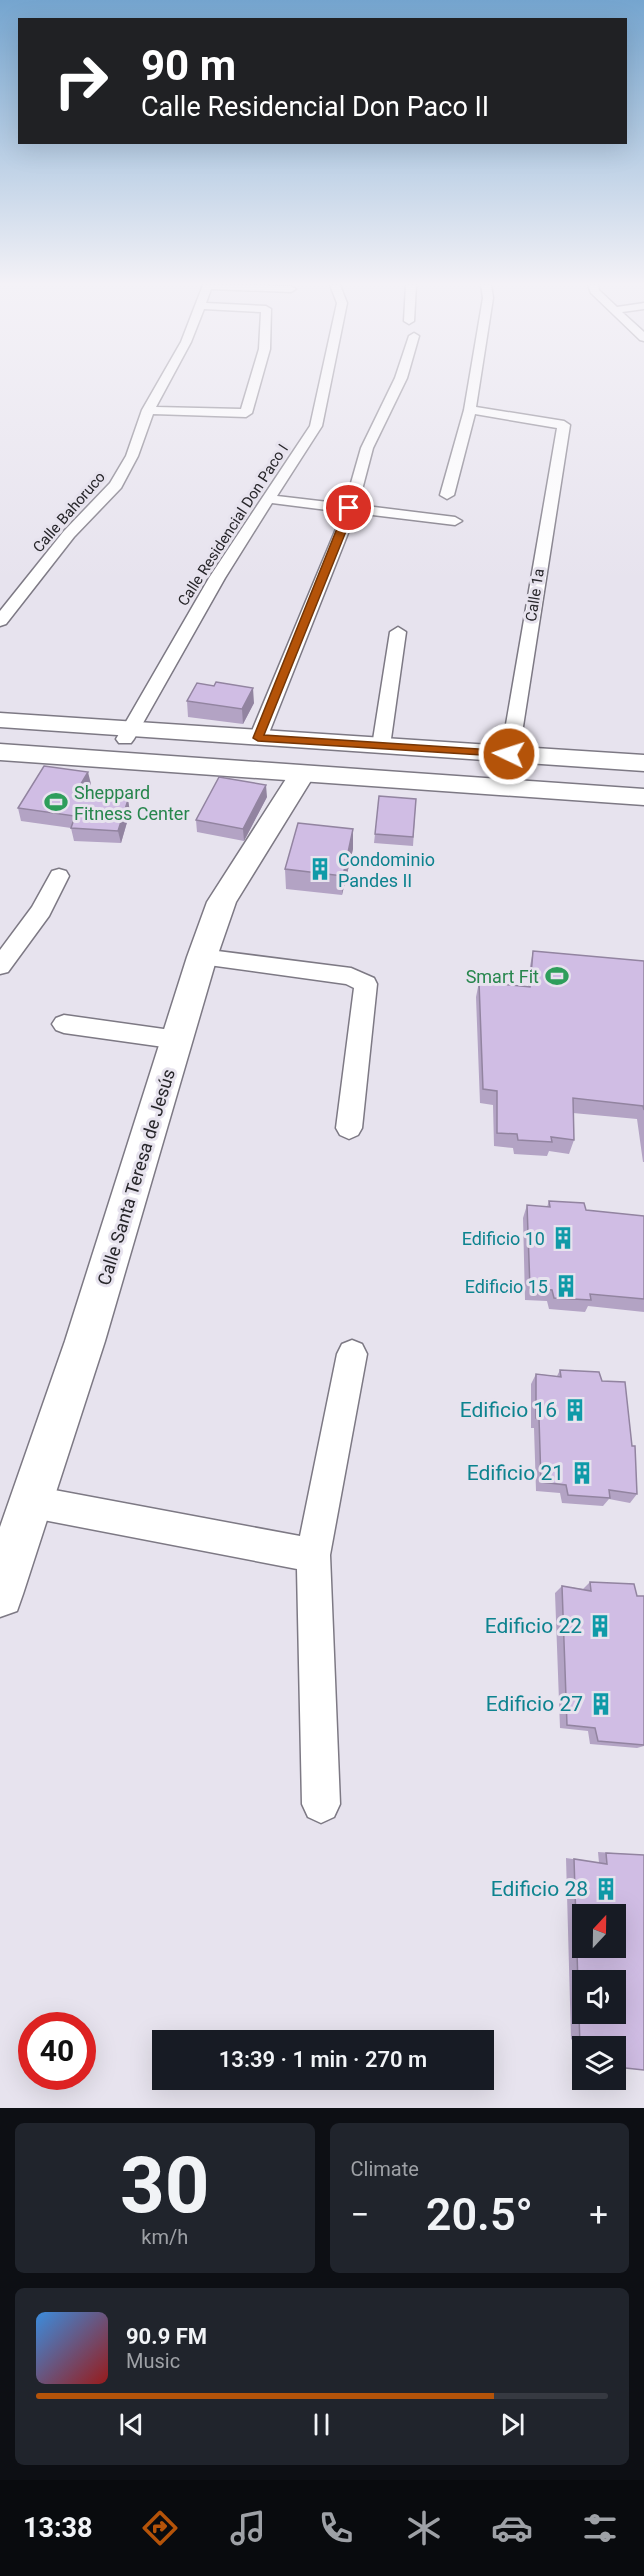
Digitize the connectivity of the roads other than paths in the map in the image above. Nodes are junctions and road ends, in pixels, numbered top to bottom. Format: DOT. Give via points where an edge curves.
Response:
graph roads {
  1 [pos="163,383"];
  2 [pos="255,383"];
  3 [pos="326,383"];
  4 [pos="398,383"];
  5 [pos="474,383"];
  6 [pos="148,410"];
  7 [pos="470,410"];
  8 [pos="447,495"];
  9 [pos="270,500"];
  10 [pos="349,508"];
  11 [pos="455,520"];
  12 [pos="0,621"];
  13 [pos="398,632"];
  14 [pos="0,720"];
  15 [pos="0,730"];
  16 [pos="128,733"];
  17 [pos="258,738"];
  18 [pos="381,746"];
  19 [pos="0,752"];
  20 [pos="509,760"];
  21 [pos="644,763"];
  22 [pos="302,774"];
  23 [pos="644,775"];
  24 [pos="644,797"];
  25 [pos="59,876"];
  26 [pos="202,957"];
  27 [pos="0,966"];
  28 [pos="64,1024"];
  29 [pos="178,1040"];
  30 [pos="349,1128"];
  31 [pos="352,1354"];
  32 [pos="33,1502"];
  33 [pos="313,1555"];
  34 [pos="0,1594"];
  35 [pos="321,1804"];
  1 -- 6 [label="street, Calle Bahoruco"];
  2 -- 6 [label="street" via="246,413"];
  3 -- 9 [label="street, Calle Residencial Don Paco I" via="320,417"];
  4 -- 10 [label="street" via="367,448"];
  5 -- 7 [label="street"];
  6 -- 12 [label="street, Calle Bahoruco" via="132,456 116,485 69,534"];
  7 -- 8 [label="street"];
  7 -- 20 [label="street, Calle 1a" via="564,425"];
  9 -- 10 [label="street"];
  9 -- 16 [label="street, Calle Residencial Don Paco I" via="206,595"];
  10 -- 11 [label="street"];
  10 -- 17 [label="street"];
  13 -- 18 [label="street"];
  14 -- 16 [label="street"];
  15 -- 16 [label="street"];
  16 -- 17 [label="street"];
  16 -- 20 [label="street"];
  17 -- 18 [label="street"];
  18 -- 20 [label="street"];
  19 -- 22 [label="street"];
  20 -- 21 [label="street"];
  20 -- 23 [label="street"];
  22 -- 24 [label="street"];
  22 -- 26 [label="street, Calle Santa Teresa de Jesús" via="222,902"];
  25 -- 27 [label="street" via="41,911"];
  26 -- 29 [label="street, Calle Santa Teresa de Jesús"];
  26 -- 30 [label="street" via="351,976 366,984"];
  28 -- 29 [label="street"];
  29 -- 32 [label="street, Calle Santa Teresa de Jesús"];
  31 -- 33 [label="street"];
  32 -- 33 [label="street"];
  32 -- 34 [label="street, Calle Santa Teresa de Jesús"];
  33 -- 35 [label="street"];
}
